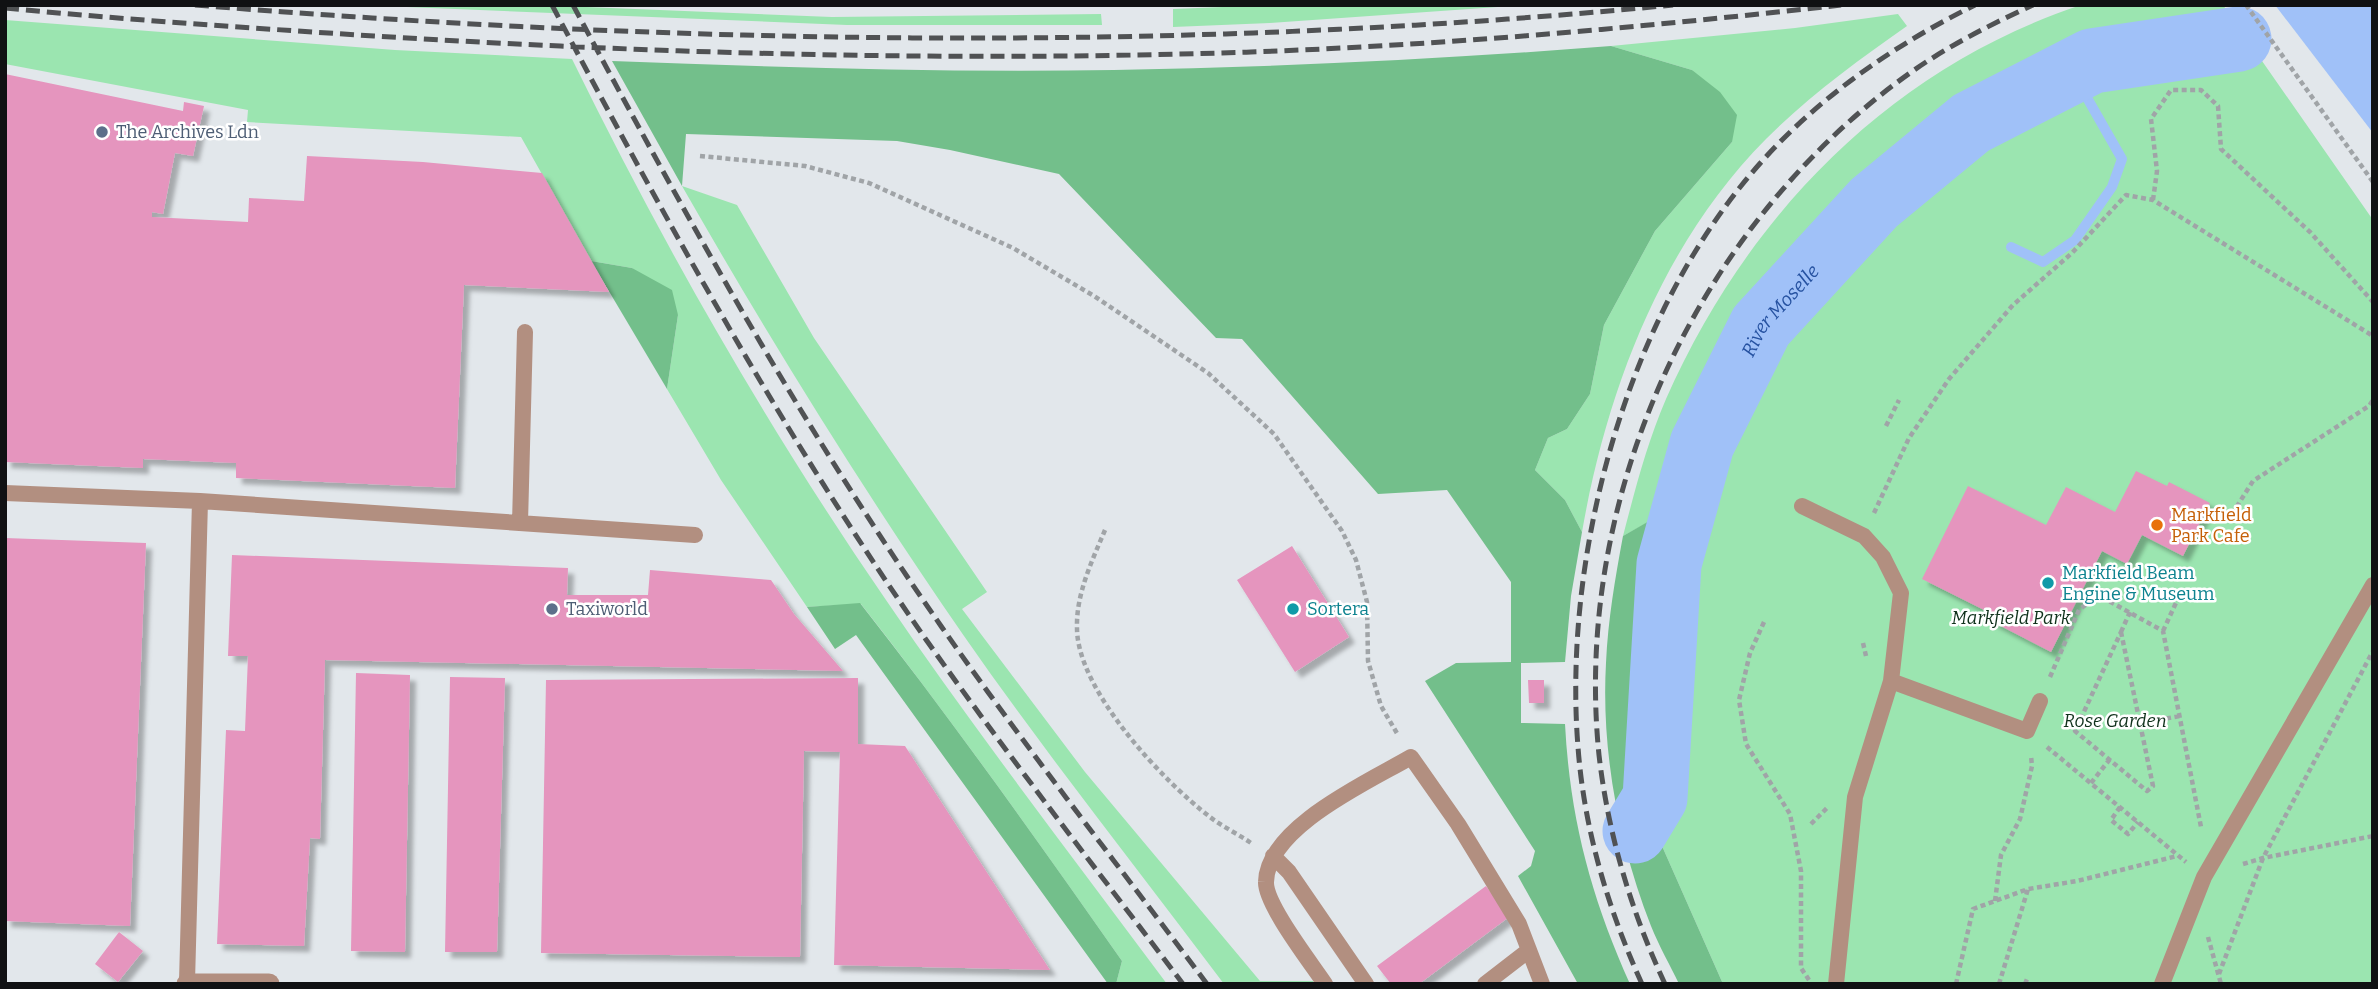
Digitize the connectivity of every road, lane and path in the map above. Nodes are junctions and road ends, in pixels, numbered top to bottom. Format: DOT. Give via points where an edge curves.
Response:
graph roads {
  1 [pos="2246,5"];
  2 [pos="700,156"];
  3 [pos="2373,182"];
  4 [pos="2153,200"];
  5 [pos="2373,302"];
  6 [pos="525,332"];
  7 [pos="2373,337"];
  8 [pos="1899,400"];
  9 [pos="2373,400"];
  10 [pos="1886,426"];
  11 [pos="5,493"];
  12 [pos="200,501"];
  13 [pos="1802,506"];
  14 [pos="2232,514"];
  15 [pos="520,523"];
  16 [pos="1105,530"];
  17 [pos="695,535"];
  18 [pos="1864,536"];
  19 [pos="2373,586"];
  20 [pos="2181,592"];
  21 [pos="2130,612"];
  22 [pos="1764,622"];
  23 [pos="2163,631"];
  24 [pos="2121,632"];
  25 [pos="2373,651"];
  26 [pos="1891,681"];
  27 [pos="2040,701"];
  28 [pos="2180,716"];
  29 [pos="2141,723"];
  30 [pos="2027,731"];
  31 [pos="1411,757"];
  32 [pos="2110,759"];
  33 [pos="2091,783"];
  34 [pos="2120,807"];
  35 [pos="2138,822"];
  36 [pos="2373,835"];
  37 [pos="1273,856"];
  38 [pos="2178,856"];
  39 [pos="2263,858"];
  40 [pos="2206,873"];
  41 [pos="2028,889"];
  42 [pos="1995,902"];
  43 [pos="1529,950"];
  44 [pos="2219,974"];
  45 [pos="187,983"];
  46 [pos="268,984"];
  47 [pos="1325,984"];
  48 [pos="1366,984"];
  49 [pos="1485,984"];
  50 [pos="1542,984"];
  51 [pos="1812,984"];
  52 [pos="1836,984"];
  53 [pos="1956,984"];
  54 [pos="1999,984"];
  55 [pos="2162,984"];
  1 -- 3 [label="path"];
  2 -- 31 [label="path" via="805,166 869,183 1013,248 1208,373 1274,434 1342,531 1356,560 1367,603 1368,661 1381,706"];
  4 -- 5 [label="path" via="2157,171 2151,119 2171,90 2201,90 2218,106 2221,149 2309,232"];
  4 -- 7 [label="path"];
  4 -- 18 [label="path" via="2126,195 2072,253 2013,305 1949,379 1909,438"];
  6 -- 15 [label="lane"];
  8 -- 10 [label="path"];
  9 -- 14 [label="path" via="2253,481"];
  11 -- 12 [label="lane"];
  12 -- 15 [label="lane"];
  12 -- 45 [label="lane"];
  13 -- 18 [label="lane"];
  15 -- 17 [label="lane"];
  16 -- 37 [label="path" via="1083,584 1076,629 1085,668 1150,762 1210,817"];
  18 -- 26 [label="lane" via="1883,557 1901,593"];
  19 -- 40 [label="lane"];
  20 -- 23 [label="path"];
  21 -- 23 [label="path"];
  21 -- 24 [label="path"];
  21 -- 27 [label="path" via="2098,595 2079,610"];
  22 -- 51 [label="path" via="1750,653 1739,700 1746,744 1790,814 1801,871 1801,968"];
  23 -- 28 [label="path"];
  24 -- 29 [label="path"];
  24 -- 32 [label="path" via="2075,731"];
  25 -- 39 [label="path"];
  26 -- 30 [label="lane"];
  26 -- 52 [label="lane" via="1854,797"];
  27 -- 30 [label="lane"];
  28 -- 29 [label="path"];
  28 -- 40 [label="path"];
  29 -- 32 [label="path" via="2153,786 2147,791"];
  30 -- 33 [label="path"];
  30 -- 42 [label="path" via="2032,766 2020,819 2001,855"];
  31 -- 37 [label="lane" via="1314,813"];
  31 -- 43 [label="lane" via="1458,824 1519,924"];
  32 -- 33 [label="path"];
  33 -- 34 [label="path"];
  34 -- 35 [label="path"];
  34 -- 35 [label="path" via="2111,820 2128,834"];
  35 -- 38 [label="path"];
  36 -- 39 [label="path"];
  37 -- 47 [label="lane" via="1265,883 1274,907"];
  37 -- 48 [label="lane" via="1289,872"];
  38 -- 40 [label="path"];
  38 -- 41 [label="path"];
  39 -- 40 [label="path"];
  39 -- 44 [label="path"];
  40 -- 55 [label="lane"];
  41 -- 42 [label="path"];
  41 -- 54 [label="path"];
  42 -- 53 [label="path" via="1973,909"];
  43 -- 49 [label="lane"];
  43 -- 50 [label="lane"];
  45 -- 46 [label="street"];
}
